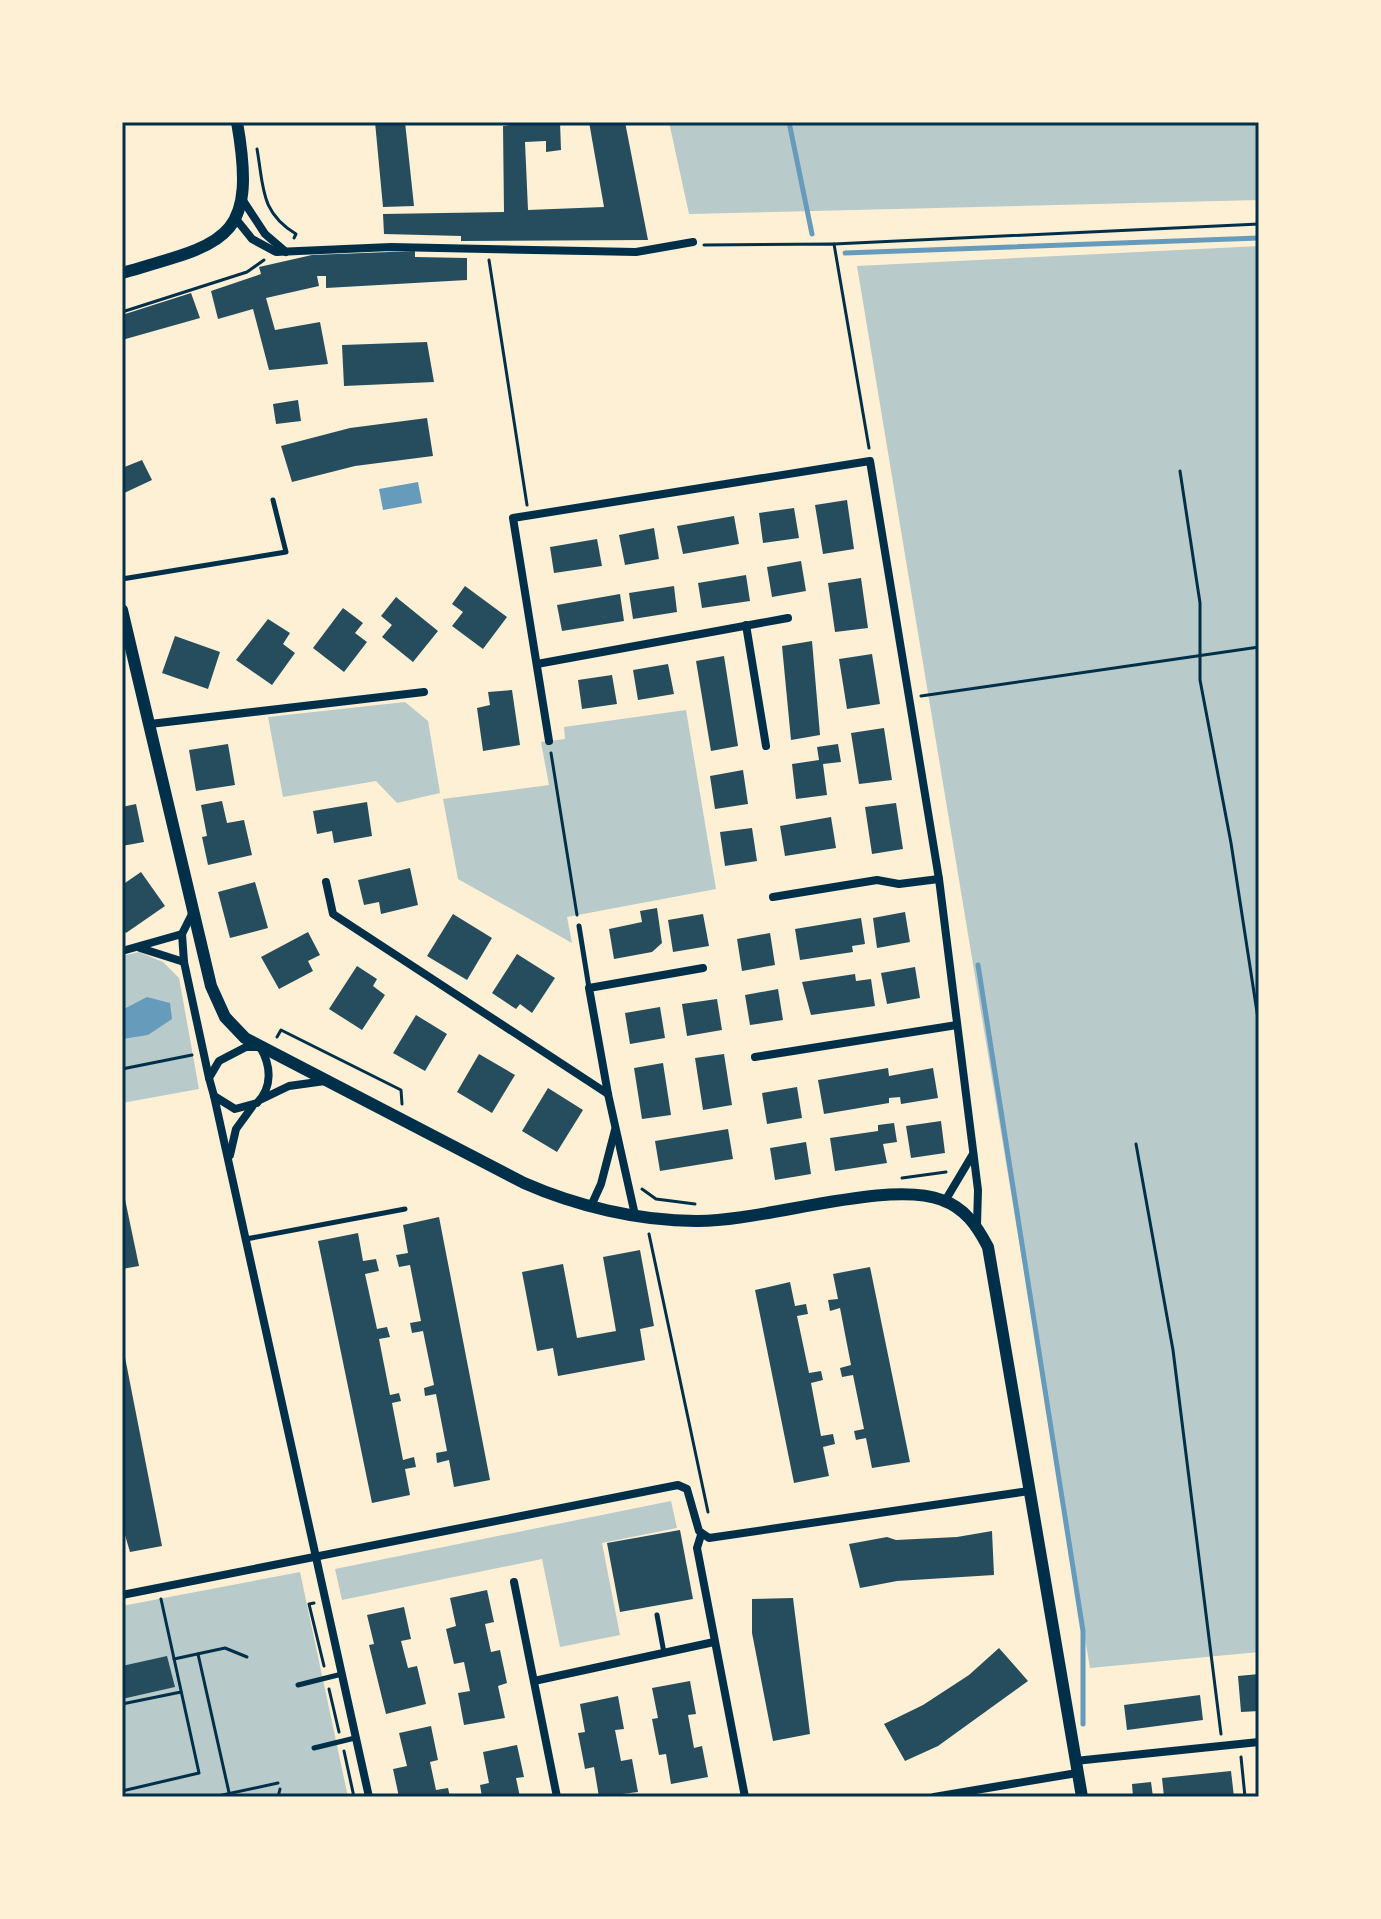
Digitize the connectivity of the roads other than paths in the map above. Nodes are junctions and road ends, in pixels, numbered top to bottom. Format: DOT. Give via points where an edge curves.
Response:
graph roads {
  1 [pos="237,122"];
  2 [pos="242,199"];
  3 [pos="236,219"];
  4 [pos="693,242"];
  5 [pos="287,252"];
  6 [pos="122,273"];
  7 [pos="273,500"];
  8 [pos="122,579"];
  9 [pos="122,610"];
  10 [pos="788,618"];
  11 [pos="746,625"];
  12 [pos="537,664"];
  13 [pos="424,692"];
  14 [pos="150,724"];
  15 [pos="549,741"];
  16 [pos="766,746"];
  17 [pos="939,879"];
  18 [pos="326,882"];
  19 [pos="773,897"];
  20 [pos="193,912"];
  21 [pos="579,926"];
  22 [pos="182,934"];
  23 [pos="139,948"];
  24 [pos="122,951"];
  25 [pos="184,962"];
  26 [pos="703,968"];
  27 [pos="589,988"];
  28 [pos="957,1025"];
  29 [pos="260,1047"];
  30 [pos="755,1057"];
  31 [pos="209,1078"];
  32 [pos="327,1081"];
  33 [pos="608,1094"];
  34 [pos="214,1096"];
  35 [pos="261,1099"];
  36 [pos="252,1106"];
  37 [pos="615,1129"];
  38 [pos="973,1153"];
  39 [pos="229,1160"];
  40 [pos="945,1201"];
  41 [pos="591,1206"];
  42 [pos="405,1209"];
  43 [pos="635,1215"];
  44 [pos="977,1225"];
  45 [pos="246,1239"];
  46 [pos="1029,1491"];
  47 [pos="701,1535"];
  48 [pos="316,1555"];
  49 [pos="514,1582"];
  50 [pos="122,1595"];
  51 [pos="657,1615"];
  52 [pos="714,1642"];
  53 [pos="664,1653"];
  54 [pos="342,1674"];
  55 [pos="534,1681"];
  56 [pos="298,1685"];
  57 [pos="356,1738"];
  58 [pos="1259,1742"];
  59 [pos="314,1748"];
  60 [pos="1076,1767"];
  61 [pos="369,1797"];
  62 [pos="557,1797"];
  63 [pos="745,1797"];
  64 [pos="934,1797"];
  65 [pos="1082,1797"];
  1 -- 2 [label="street" via="245,168"];
  2 -- 3 [label="street"];
  2 -- 5 [label="street" via="265,234"];
  3 -- 5 [label="street" via="264,248"];
  3 -- 6 [label="street" via="203,249"];
  4 -- 5 [label="street" via="636,252 391,247"];
  7 -- 8 [label="lane" via="286,552"];
  9 -- 14 [label="street"];
  10 -- 11 [label="street"];
  11 -- 12 [label="street"];
  11 -- 16 [label="street"];
  12 -- 15 [label="street"];
  12 -- 17 [label="street" via="513,518 870,461"];
  13 -- 14 [label="street"];
  14 -- 20 [label="street"];
  17 -- 19 [label="street" via="899,884 877,880"];
  17 -- 28 [label="street"];
  18 -- 33 [label="street" via="333,914"];
  20 -- 22 [label="street"];
  20 -- 29 [label="street" via="211,986 225,1017"];
  21 -- 27 [label="lane"];
  22 -- 23 [label="street"];
  22 -- 25 [label="street"];
  23 -- 24 [label="street"];
  23 -- 25 [label="street"];
  25 -- 31 [label="street"];
  26 -- 27 [label="street"];
  27 -- 33 [label="street"];
  28 -- 30 [label="street"];
  28 -- 38 [label="street"];
  29 -- 31 [label="street" via="227,1054"];
  29 -- 32 [label="street"];
  29 -- 35 [label="street" via="269,1076"];
  31 -- 34 [label="street"];
  32 -- 35 [label="street" via="289,1086"];
  32 -- 41 [label="street" via="524,1183"];
  33 -- 37 [label="street"];
  34 -- 36 [label="street" via="227,1106"];
  34 -- 39 [label="street"];
  35 -- 36 [label="street"];
  36 -- 39 [label="street" via="236,1129"];
  37 -- 41 [label="street"];
  37 -- 43 [label="street"];
  38 -- 40 [label="street"];
  38 -- 44 [label="street"];
  39 -- 45 [label="street"];
  40 -- 43 [label="street" via="899,1193 734,1220 693,1222"];
  40 -- 44 [label="street"];
  41 -- 43 [label="street"];
  42 -- 45 [label="lane"];
  44 -- 46 [label="street" via="988,1247"];
  45 -- 48 [label="street"];
  46 -- 47 [label="street" via="713,1538"];
  46 -- 60 [label="street"];
  47 -- 48 [label="street" via="687,1489 678,1485"];
  47 -- 52 [label="street" via="697,1548"];
  48 -- 50 [label="street"];
  48 -- 54 [label="street"];
  49 -- 55 [label="street"];
  51 -- 53 [label="lane"];
  52 -- 53 [label="street"];
  52 -- 63 [label="street"];
  53 -- 55 [label="street"];
  54 -- 56 [label="lane"];
  54 -- 57 [label="street"];
  55 -- 62 [label="street"];
  57 -- 59 [label="lane"];
  57 -- 61 [label="street"];
  58 -- 60 [label="street"];
  60 -- 64 [label="street"];
  60 -- 65 [label="street"];
}
